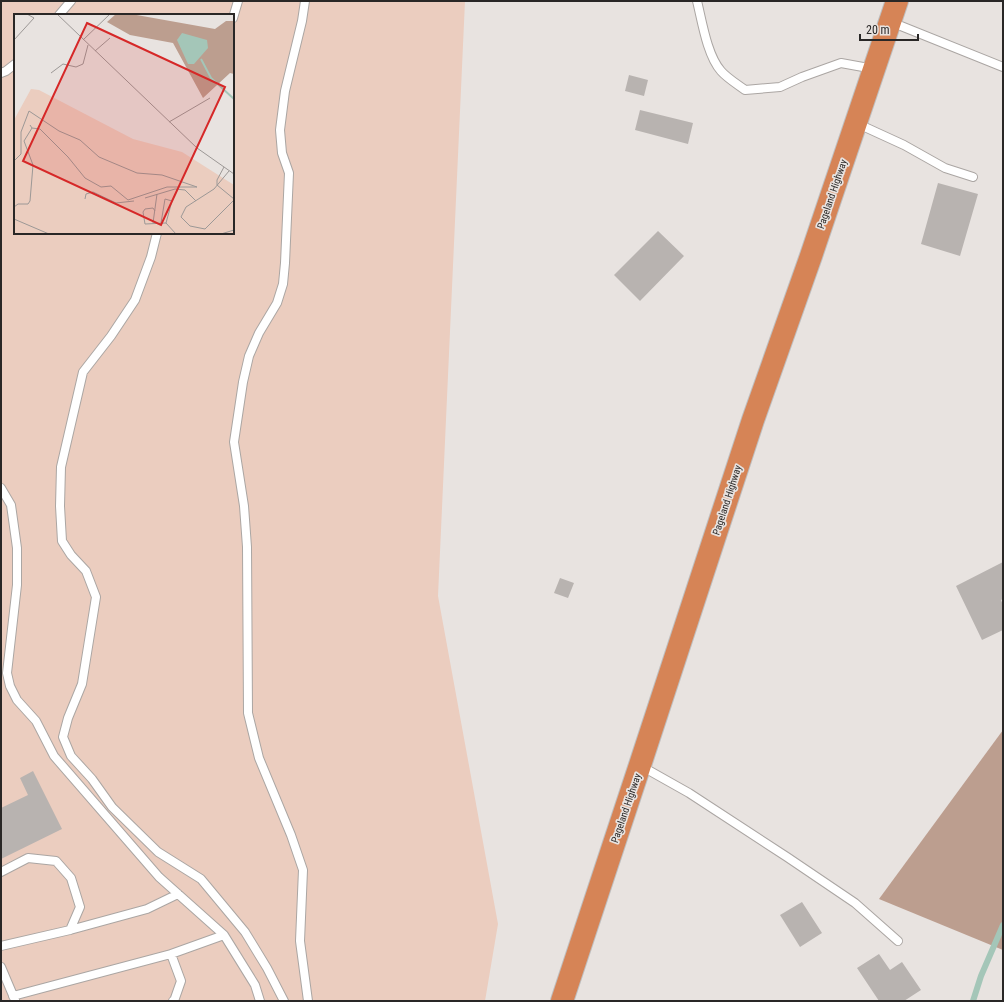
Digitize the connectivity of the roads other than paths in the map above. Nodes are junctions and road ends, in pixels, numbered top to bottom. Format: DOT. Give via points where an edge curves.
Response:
graph roads {
  1 [pos="71,1"];
  2 [pos="238,1"];
  3 [pos="305,1"];
  4 [pos="697,1"];
  5 [pos="897,1"];
  6 [pos="60,14"];
  7 [pos="234,15"];
  8 [pos="890,21"];
  9 [pos="14,65"];
  10 [pos="1003,67"];
  11 [pos="874,69"];
  12 [pos="1,73"];
  13 [pos="856,123"];
  14 [pos="973,177"];
  15 [pos="157,234"];
  16 [pos="1,488"];
  17 [pos="640,765"];
  18 [pos="1,872"];
  19 [pos="178,894"];
  20 [pos="70,930"];
  21 [pos="224,935"];
  22 [pos="898,941"];
  23 [pos="1,946"];
  24 [pos="171,954"];
  25 [pos="1,967"];
  26 [pos="14,999"];
  27 [pos="173,1001"];
  28 [pos="260,1001"];
  29 [pos="284,1001"];
  30 [pos="308,1001"];
  31 [pos="562,1001"];
  1 -- 6 [label="lane"];
  2 -- 7 [label="lane"];
  3 -- 30 [label="lane" via="280,130 282,152 288,173 283,284 277,303 249,356 234,442 244,506 247,547 248,713 258,758 304,870 300,941"];
  4 -- 11 [label="lane" via="710,54 720,71 745,90 780,87 841,63"];
  5 -- 8 [label="highway, Pageland Highway"];
  8 -- 10 [label="lane"];
  8 -- 11 [label="highway, Pageland Highway"];
  9 -- 12 [label="lane"];
  11 -- 13 [label="highway, Pageland Highway"];
  13 -- 14 [label="lane" via="904,145 945,168"];
  13 -- 17 [label="highway, Pageland Highway" via="753,420"];
  15 -- 29 [label="lane" via="135,300 83,372 61,467 62,541 86,571 96,597 82,684 63,737 71,756 112,807 158,852 201,879 245,932"];
  16 -- 19 [label="lane" via="11,504 17,548 17,585 7,673 10,686 17,700 36,721 54,756 159,877"];
  17 -- 22 [label="lane" via="787,856 855,903"];
  17 -- 31 [label="highway, Pageland Highway"];
  18 -- 20 [label="lane" via="28,858 56,861 71,878 80,907"];
  19 -- 20 [label="lane" via="147,909"];
  19 -- 21 [label="lane"];
  20 -- 23 [label="lane"];
  21 -- 24 [label="lane"];
  21 -- 28 [label="lane" via="255,985"];
  24 -- 26 [label="lane"];
  24 -- 27 [label="lane" via="181,981"];
  25 -- 26 [label="lane"];
}
